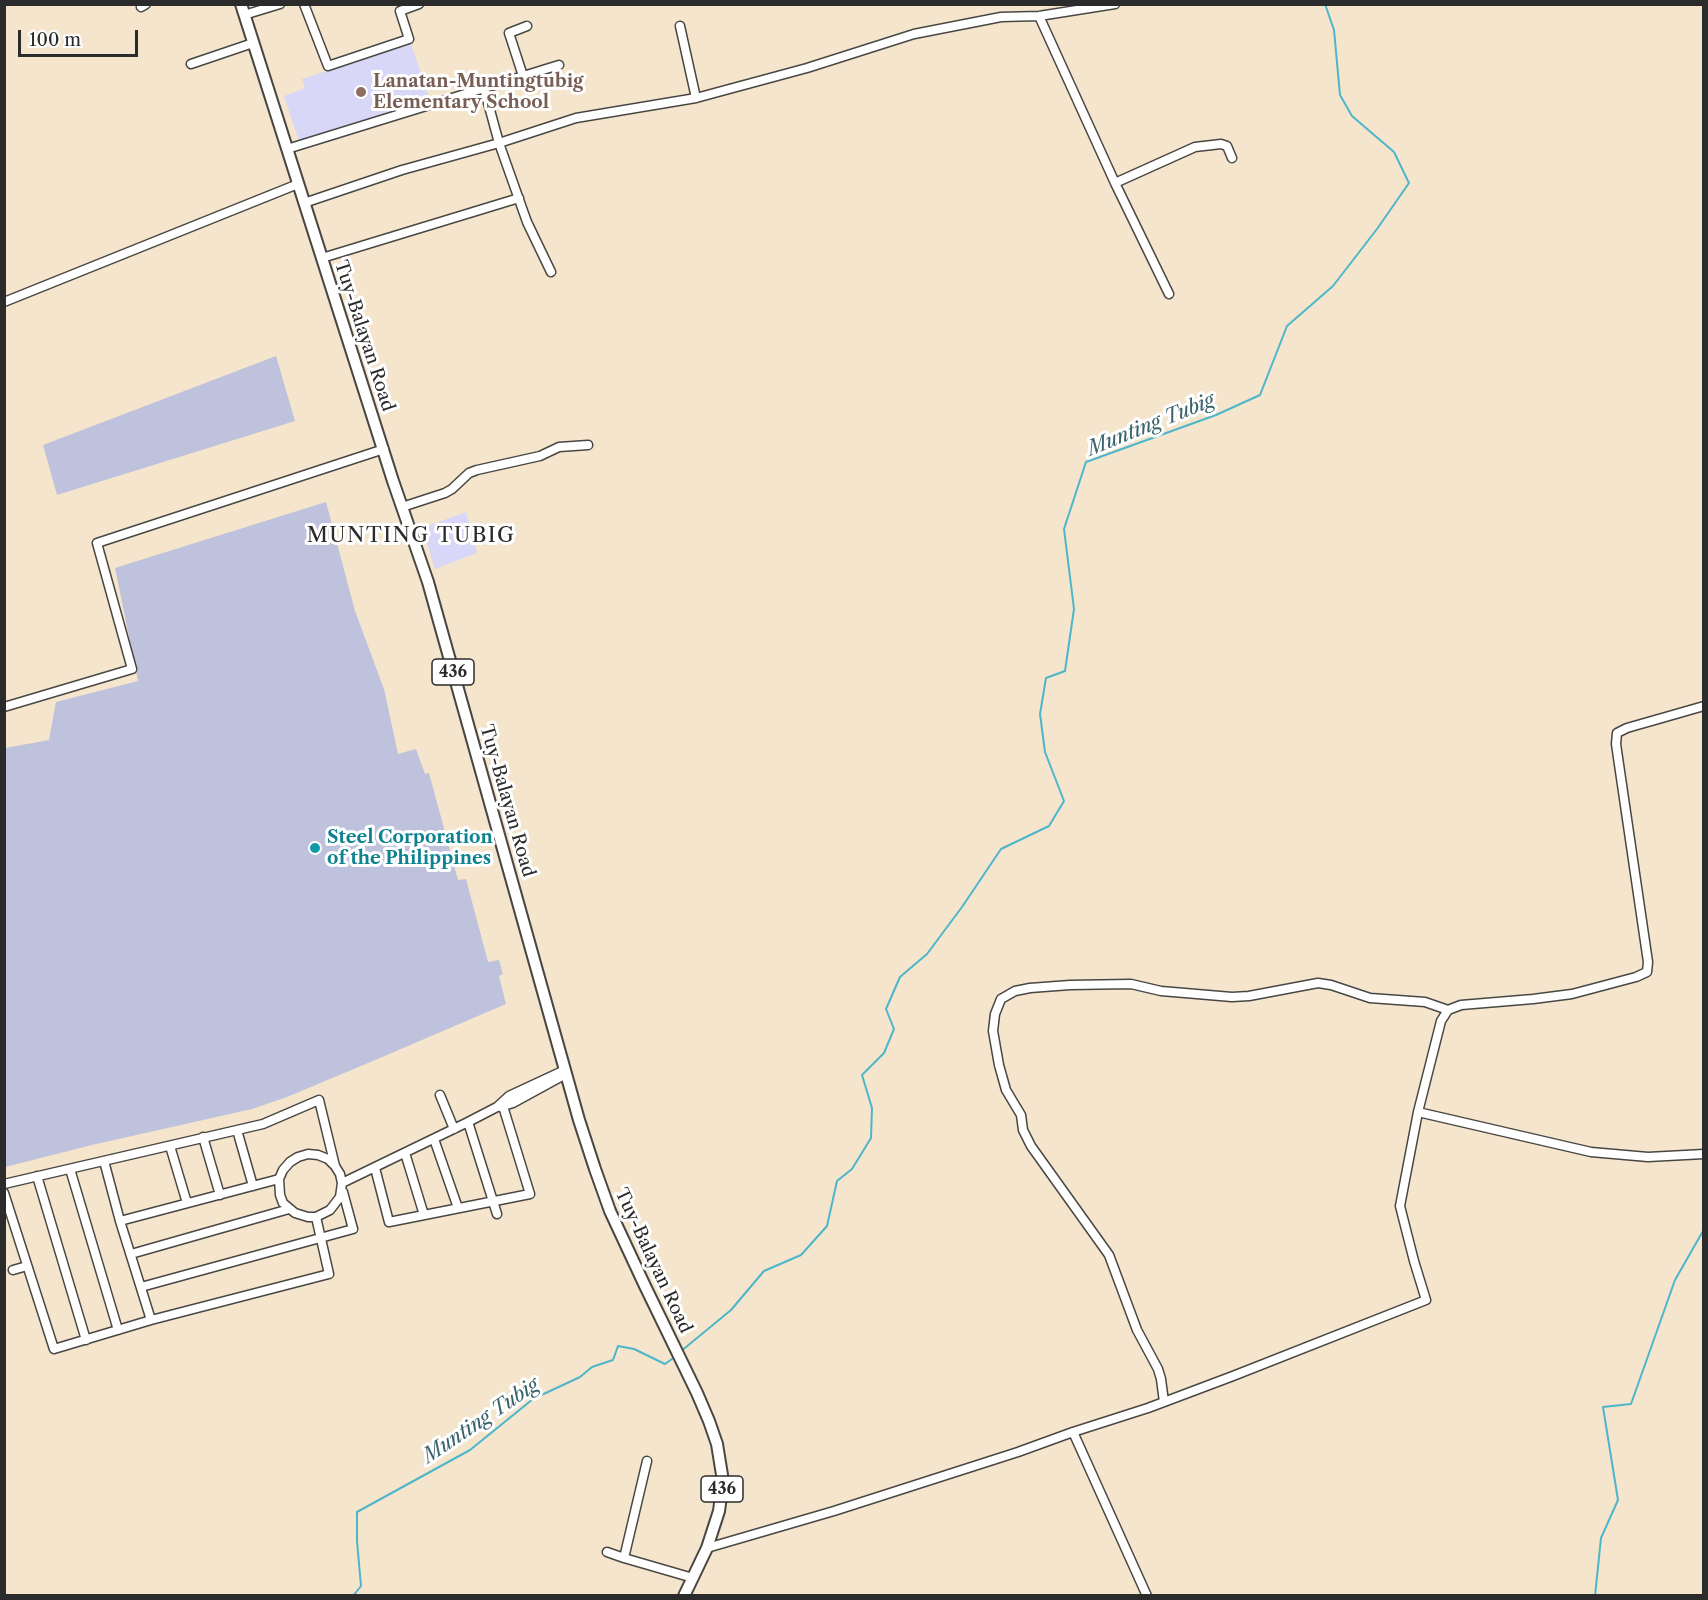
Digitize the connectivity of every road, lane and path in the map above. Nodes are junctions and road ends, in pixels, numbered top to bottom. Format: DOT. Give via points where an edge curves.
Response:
graph roads {
  1 [pos="280,4"];
  2 [pos="304,4"];
  3 [pos="419,4"];
  4 [pos="1027,4"];
  5 [pos="1115,4"];
  6 [pos="242,10"];
  7 [pos="1035,16"];
  8 [pos="527,26"];
  9 [pos="680,26"];
  10 [pos="252,43"];
  11 [pos="191,64"];
  12 [pos="559,65"];
  13 [pos="523,76"];
  14 [pos="484,88"];
  15 [pos="696,98"];
  16 [pos="499,143"];
  17 [pos="287,149"];
  18 [pos="1232,158"];
  19 [pos="1115,183"];
  20 [pos="298,184"];
  21 [pos="519,198"];
  22 [pos="304,203"];
  23 [pos="322,258"];
  24 [pos="551,272"];
  25 [pos="1169,294"];
  26 [pos="4,302"];
  27 [pos="588,445"];
  28 [pos="384,449"];
  29 [pos="402,507"];
  30 [pos="4,706"];
  31 [pos="1704,706"];
  32 [pos="1448,1010"];
  33 [pos="566,1072"];
  34 [pos="440,1095"];
  35 [pos="500,1106"];
  36 [pos="1419,1112"];
  37 [pos="468,1122"];
  38 [pos="454,1129"];
  39 [pos="237,1130"];
  40 [pos="203,1137"];
  41 [pos="434,1139"];
  42 [pos="170,1146"];
  43 [pos="405,1153"];
  44 [pos="1704,1154"];
  45 [pos="104,1161"];
  46 [pos="335,1166"];
  47 [pos="375,1167"];
  48 [pos="69,1169"];
  49 [pos="37,1176"];
  50 [pos="279,1179"];
  51 [pos="4,1184"];
  52 [pos="253,1186"];
  53 [pos="342,1186"];
  54 [pos="4,1193"];
  55 [pos="220,1195"];
  56 [pos="494,1202"];
  57 [pos="187,1203"];
  58 [pos="458,1208"];
  59 [pos="289,1209"];
  60 [pos="497,1214"];
  61 [pos="424,1215"];
  62 [pos="316,1217"];
  63 [pos="120,1221"];
  64 [pos="321,1238"];
  65 [pos="131,1254"];
  66 [pos="27,1266"];
  67 [pos="13,1270"];
  68 [pos="141,1287"];
  69 [pos="151,1320"];
  70 [pos="118,1330"];
  71 [pos="86,1340"];
  72 [pos="1164,1402"];
  73 [pos="1073,1432"];
  74 [pos="647,1461"];
  75 [pos="707,1548"];
  76 [pos="607,1552"];
  77 [pos="624,1558"];
  78 [pos="693,1578"];
  79 [pos="684,1596"];
  80 [pos="1147,1596"];
  1 -- 6 [label="street"];
  2 -- 3 [label="street" via="328,66 409,39 400,11"];
  4 -- 7 [label="street"];
  5 -- 7 [label="street"];
  6 -- 10 [label="main road, Tuy-Balayan Road / 436"];
  7 -- 15 [label="street" via="1001,17 914,34"];
  7 -- 19 [label="street"];
  8 -- 13 [label="street" via="509,33"];
  9 -- 15 [label="street"];
  10 -- 11 [label="street"];
  10 -- 17 [label="main road, Tuy-Balayan Road / 436"];
  12 -- 13 [label="street"];
  13 -- 14 [label="street"];
  14 -- 16 [label="street"];
  14 -- 17 [label="street"];
  15 -- 16 [label="street" via="576,118"];
  16 -- 21 [label="street"];
  16 -- 22 [label="street"];
  17 -- 20 [label="main road, Tuy-Balayan Road / 436"];
  18 -- 19 [label="street" via="1227,146 1221,144 1195,147"];
  19 -- 25 [label="street"];
  20 -- 22 [label="main road, Tuy-Balayan Road / 436"];
  20 -- 26 [label="street"];
  21 -- 23 [label="street"];
  21 -- 24 [label="street"];
  22 -- 23 [label="main road, Tuy-Balayan Road / 436"];
  23 -- 28 [label="main road, Tuy-Balayan Road / 436"];
  27 -- 29 [label="street" via="560,447 540,456 477,470 445,493"];
  28 -- 29 [label="main road, Tuy-Balayan Road / 436"];
  28 -- 30 [label="street" via="97,543 132,669"];
  29 -- 33 [label="main road, Tuy-Balayan Road / 436" via="428,582"];
  31 -- 32 [label="street" via="1617,733 1647,972 1572,994 1461,1005"];
  32 -- 36 [label="street" via="1441,1021"];
  32 -- 72 [label="street" via="1425,1002 1370,998 1318,983 1232,997 1161,991 1131,984 1070,985 1015,991 1001,999 993,1031 1006,1090 1021,1115 1031,1146 1108,1255 1137,1330 1158,1369"];
  33 -- 35 [label="street" via="509,1096"];
  33 -- 75 [label="main road, Tuy-Balayan Road / 436" via="610,1211 714,1434 723,1481 719,1511"];
  34 -- 38 [label="street"];
  35 -- 37 [label="street"];
  35 -- 56 [label="street" via="530,1194"];
  36 -- 44 [label="street" via="1591,1152 1648,1157"];
  36 -- 72 [label="street" via="1400,1206 1426,1300"];
  37 -- 38 [label="street"];
  37 -- 56 [label="street"];
  38 -- 41 [label="street"];
  39 -- 40 [label="street"];
  39 -- 46 [label="street" via="263,1124 320,1100"];
  39 -- 52 [label="street"];
  40 -- 42 [label="street"];
  40 -- 55 [label="street"];
  41 -- 43 [label="street"];
  41 -- 58 [label="street"];
  42 -- 45 [label="street"];
  42 -- 57 [label="street"];
  43 -- 47 [label="street"];
  43 -- 61 [label="street"];
  45 -- 48 [label="street"];
  45 -- 63 [label="street"];
  46 -- 50 [label="street" via="328,1159 308,1154 290,1162"];
  46 -- 53 [label="street"];
  47 -- 53 [label="street"];
  47 -- 61 [label="street" via="388,1222"];
  48 -- 49 [label="street"];
  48 -- 70 [label="street"];
  49 -- 51 [label="street"];
  49 -- 71 [label="street"];
  50 -- 52 [label="street"];
  50 -- 59 [label="street" via="280,1195"];
  52 -- 55 [label="street"];
  53 -- 62 [label="street" via="336,1204"];
  53 -- 64 [label="street" via="353,1229"];
  54 -- 66 [label="street"];
  55 -- 57 [label="street"];
  56 -- 58 [label="street"];
  56 -- 60 [label="street"];
  57 -- 63 [label="street"];
  58 -- 61 [label="street"];
  59 -- 62 [label="street" via="301,1216"];
  59 -- 65 [label="street"];
  62 -- 64 [label="street"];
  63 -- 65 [label="street"];
  64 -- 68 [label="street"];
  64 -- 69 [label="street" via="329,1274"];
  65 -- 68 [label="street"];
  66 -- 67 [label="street"];
  66 -- 71 [label="street" via="54,1349"];
  68 -- 69 [label="street"];
  69 -- 70 [label="street"];
  70 -- 71 [label="street"];
  72 -- 73 [label="street"];
  73 -- 75 [label="street"];
  73 -- 80 [label="street"];
  74 -- 77 [label="street"];
  75 -- 78 [label="main road, Tuy-Balayan Road / 436"];
  76 -- 77 [label="street"];
  77 -- 78 [label="street"];
  78 -- 79 [label="main road, Tuy-Balayan Road / 436"];
}
